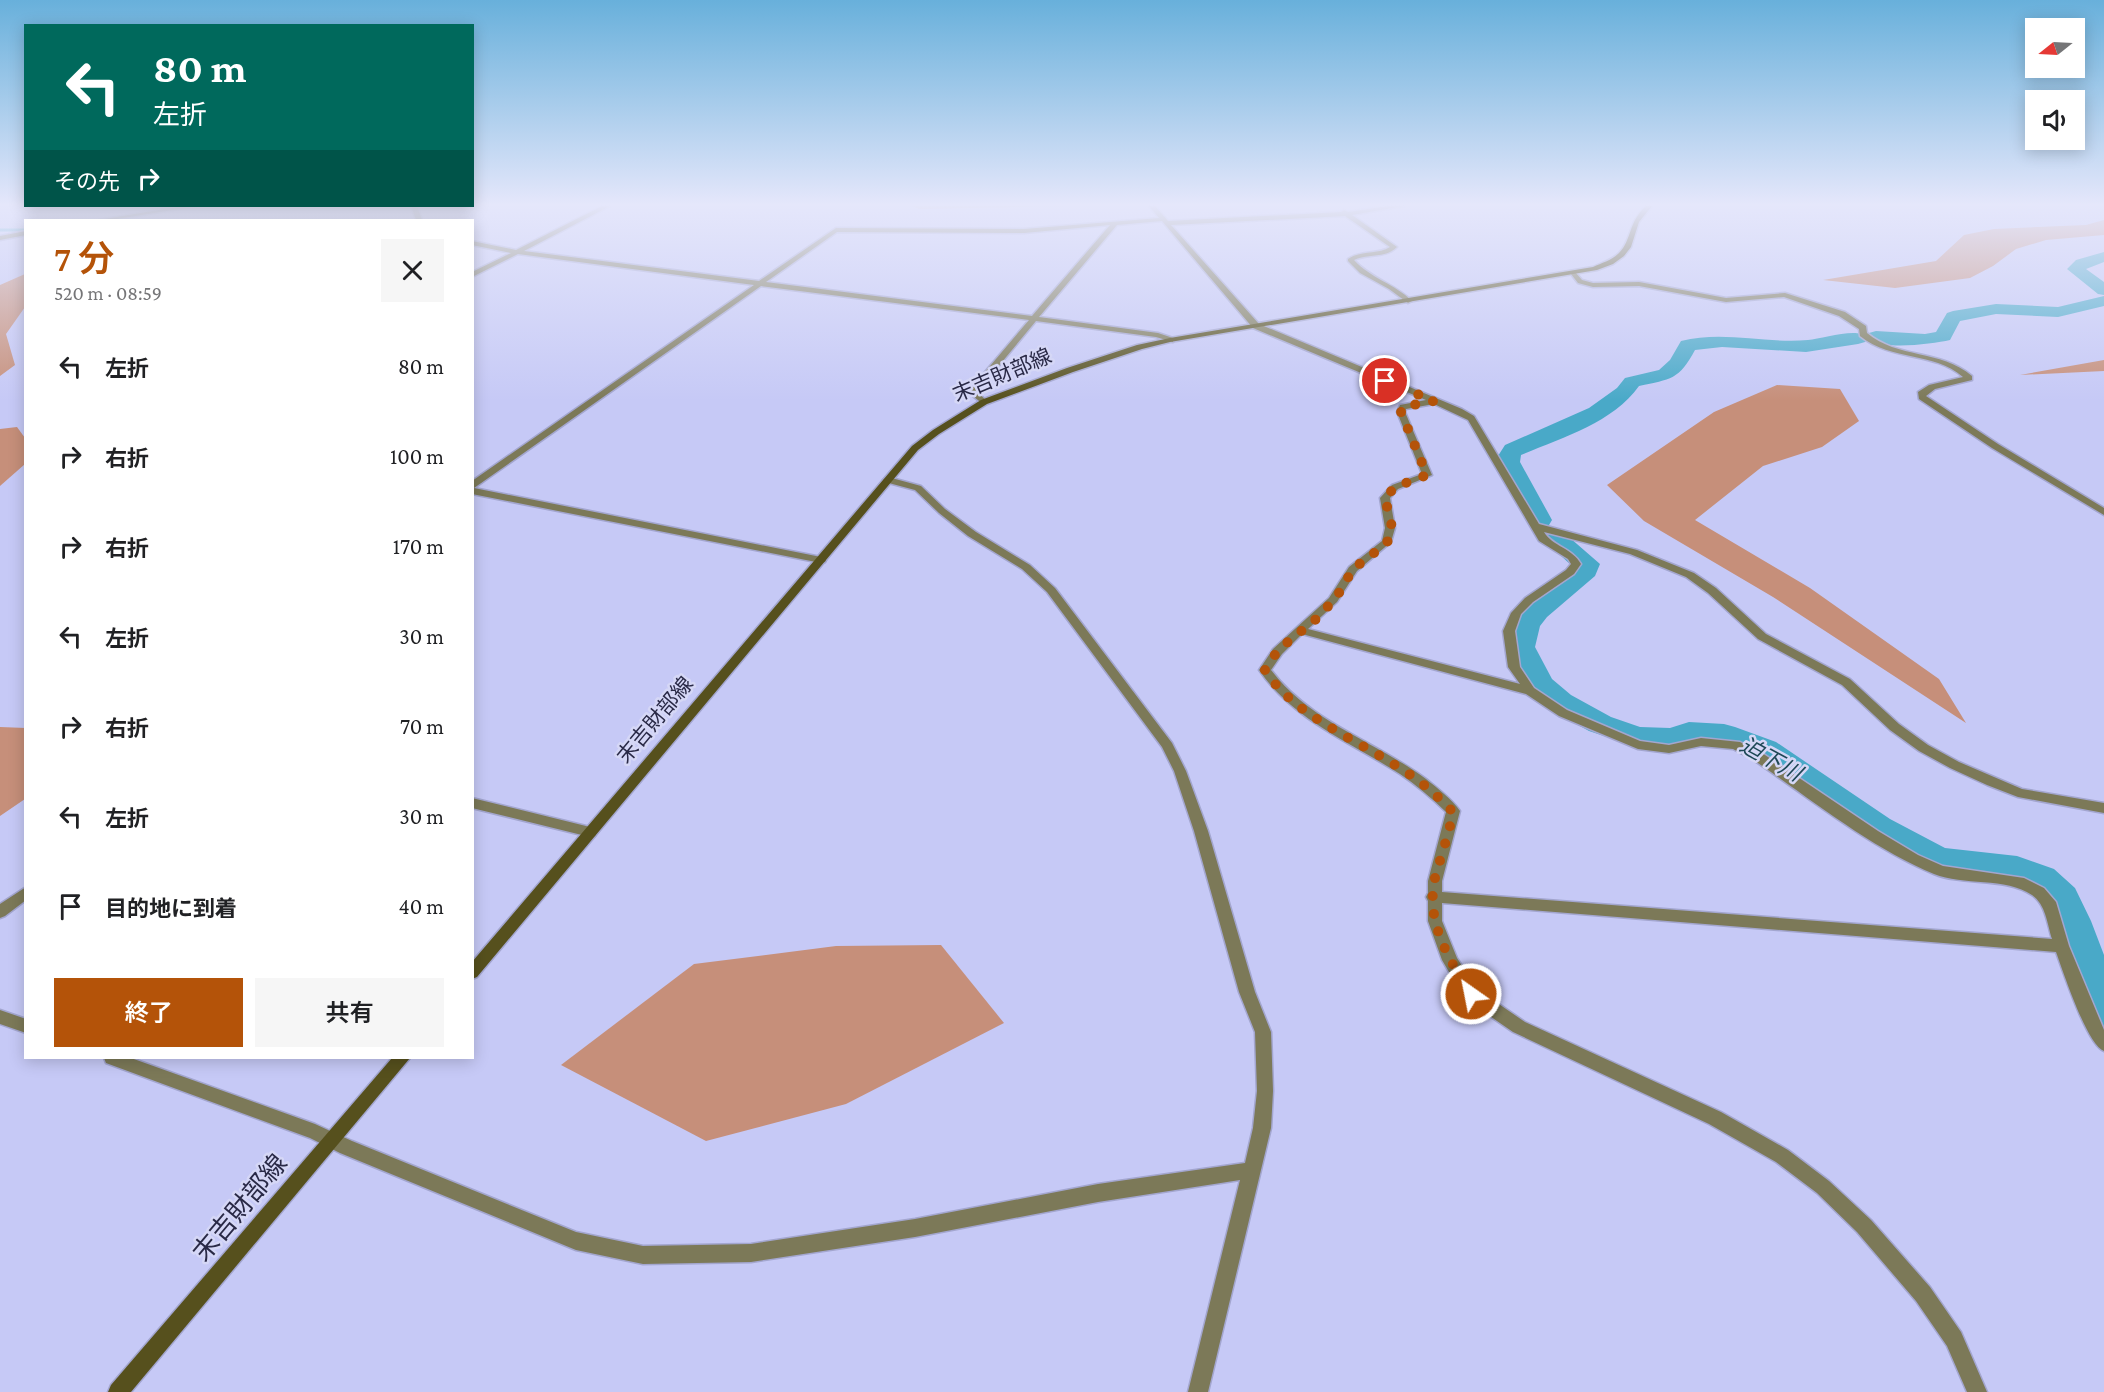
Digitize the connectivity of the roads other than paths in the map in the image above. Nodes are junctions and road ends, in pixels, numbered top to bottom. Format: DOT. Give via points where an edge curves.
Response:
graph roads {
  1 [pos="661,271"];
  2 [pos="778,271"];
  3 [pos="1075,271"];
  4 [pos="1209,271"];
  5 [pos="1362,271"];
  6 [pos="1585,271"];
  7 [pos="1574,274"];
  8 [pos="760,284"];
  9 [pos="1408,302"];
  10 [pos="1035,319"];
  11 [pos="1256,326"];
  12 [pos="1170,340"];
  13 [pos="1434,401"];
  14 [pos="984,402"];
  15 [pos="888,480"];
  16 [pos="474,485"];
  17 [pos="474,491"];
  18 [pos="2104,512"];
  19 [pos="1534,526"];
  20 [pos="821,560"];
  21 [pos="1302,631"];
  22 [pos="1530,691"];
  23 [pos="474,803"];
  24 [pos="2104,808"];
  25 [pos="590,832"];
  26 [pos="24,894"];
  27 [pos="1433,897"];
  28 [pos="0,912"];
  29 [pos="2061,946"];
  30 [pos="474,971"];
  31 [pos="0,1017"];
  32 [pos="24,1025"];
  33 [pos="2104,1044"];
  34 [pos="115,1059"];
  35 [pos="401,1059"];
  36 [pos="332,1140"];
  37 [pos="1253,1170"];
  38 [pos="118,1392"];
  39 [pos="1198,1392"];
  40 [pos="1977,1392"];
  1 -- 8 [label="street"];
  2 -- 8 [label="street"];
  3 -- 10 [label="street"];
  4 -- 11 [label="street"];
  5 -- 9 [label="street"];
  6 -- 7 [label="main road, 末吉財部線"];
  7 -- 9 [label="main road, 末吉財部線"];
  7 -- 18 [label="street" via="1580,282 1593,285 1639,284 1725,300 1785,295 1842,314 1863,328 1863,334 1875,343 1964,372 1969,378 1927,388 1922,397"];
  8 -- 10 [label="street"];
  8 -- 16 [label="street"];
  9 -- 11 [label="main road, 末吉財部線"];
  10 -- 12 [label="street" via="1158,335"];
  10 -- 14 [label="street" via="972,392"];
  11 -- 12 [label="main road, 末吉財部線"];
  11 -- 13 [label="street"];
  12 -- 14 [label="main road, 末吉財部線" via="1093,362"];
  13 -- 19 [label="street" via="1471,418"];
  13 -- 21 [label="street" via="1403,407 1401,412 1427,475 1389,491 1385,498 1392,527 1387,543 1353,569 1336,598"];
  14 -- 15 [label="main road, 末吉財部線" via="915,448"];
  15 -- 20 [label="main road, 末吉財部線"];
  15 -- 37 [label="street" via="918,488 942,512 1026,567 1051,590 1168,746 1202,831 1247,992 1263,1032 1265,1091"];
  17 -- 20 [label="street"];
  19 -- 22 [label="street" via="1543,539 1572,557 1576,564 1529,600 1516,614 1509,631 1514,667"];
  19 -- 24 [label="street" via="1653,558 1690,575 1753,630 1834,674 1920,747 1963,770 2025,794"];
  20 -- 25 [label="main road, 末吉財部線"];
  21 -- 22 [label="street"];
  21 -- 27 [label="street" via="1270,658 1265,670 1273,684 1327,725 1430,788 1453,812"];
  22 -- 29 [label="street" via="1563,713 1638,745 1669,750 1701,742 1736,745 1913,859 1941,871 2024,883 2049,902"];
  23 -- 25 [label="street"];
  25 -- 30 [label="main road, 末吉財部線"];
  26 -- 28 [label="street"];
  27 -- 29 [label="street"];
  27 -- 40 [label="street" via="1435,921 1450,960 1471,994 1519,1027 1568,1052 1715,1118 1782,1156 1823,1187 1864,1226 1923,1294 1954,1339"];
  29 -- 33 [label="street" via="2094,1029"];
  31 -- 32 [label="street"];
  34 -- 36 [label="street"];
  35 -- 36 [label="main road, 末吉財部線"];
  36 -- 37 [label="street" via="576,1241 643,1255 751,1253"];
  36 -- 38 [label="main road, 末吉財部線"];
  37 -- 39 [label="street"];
}
